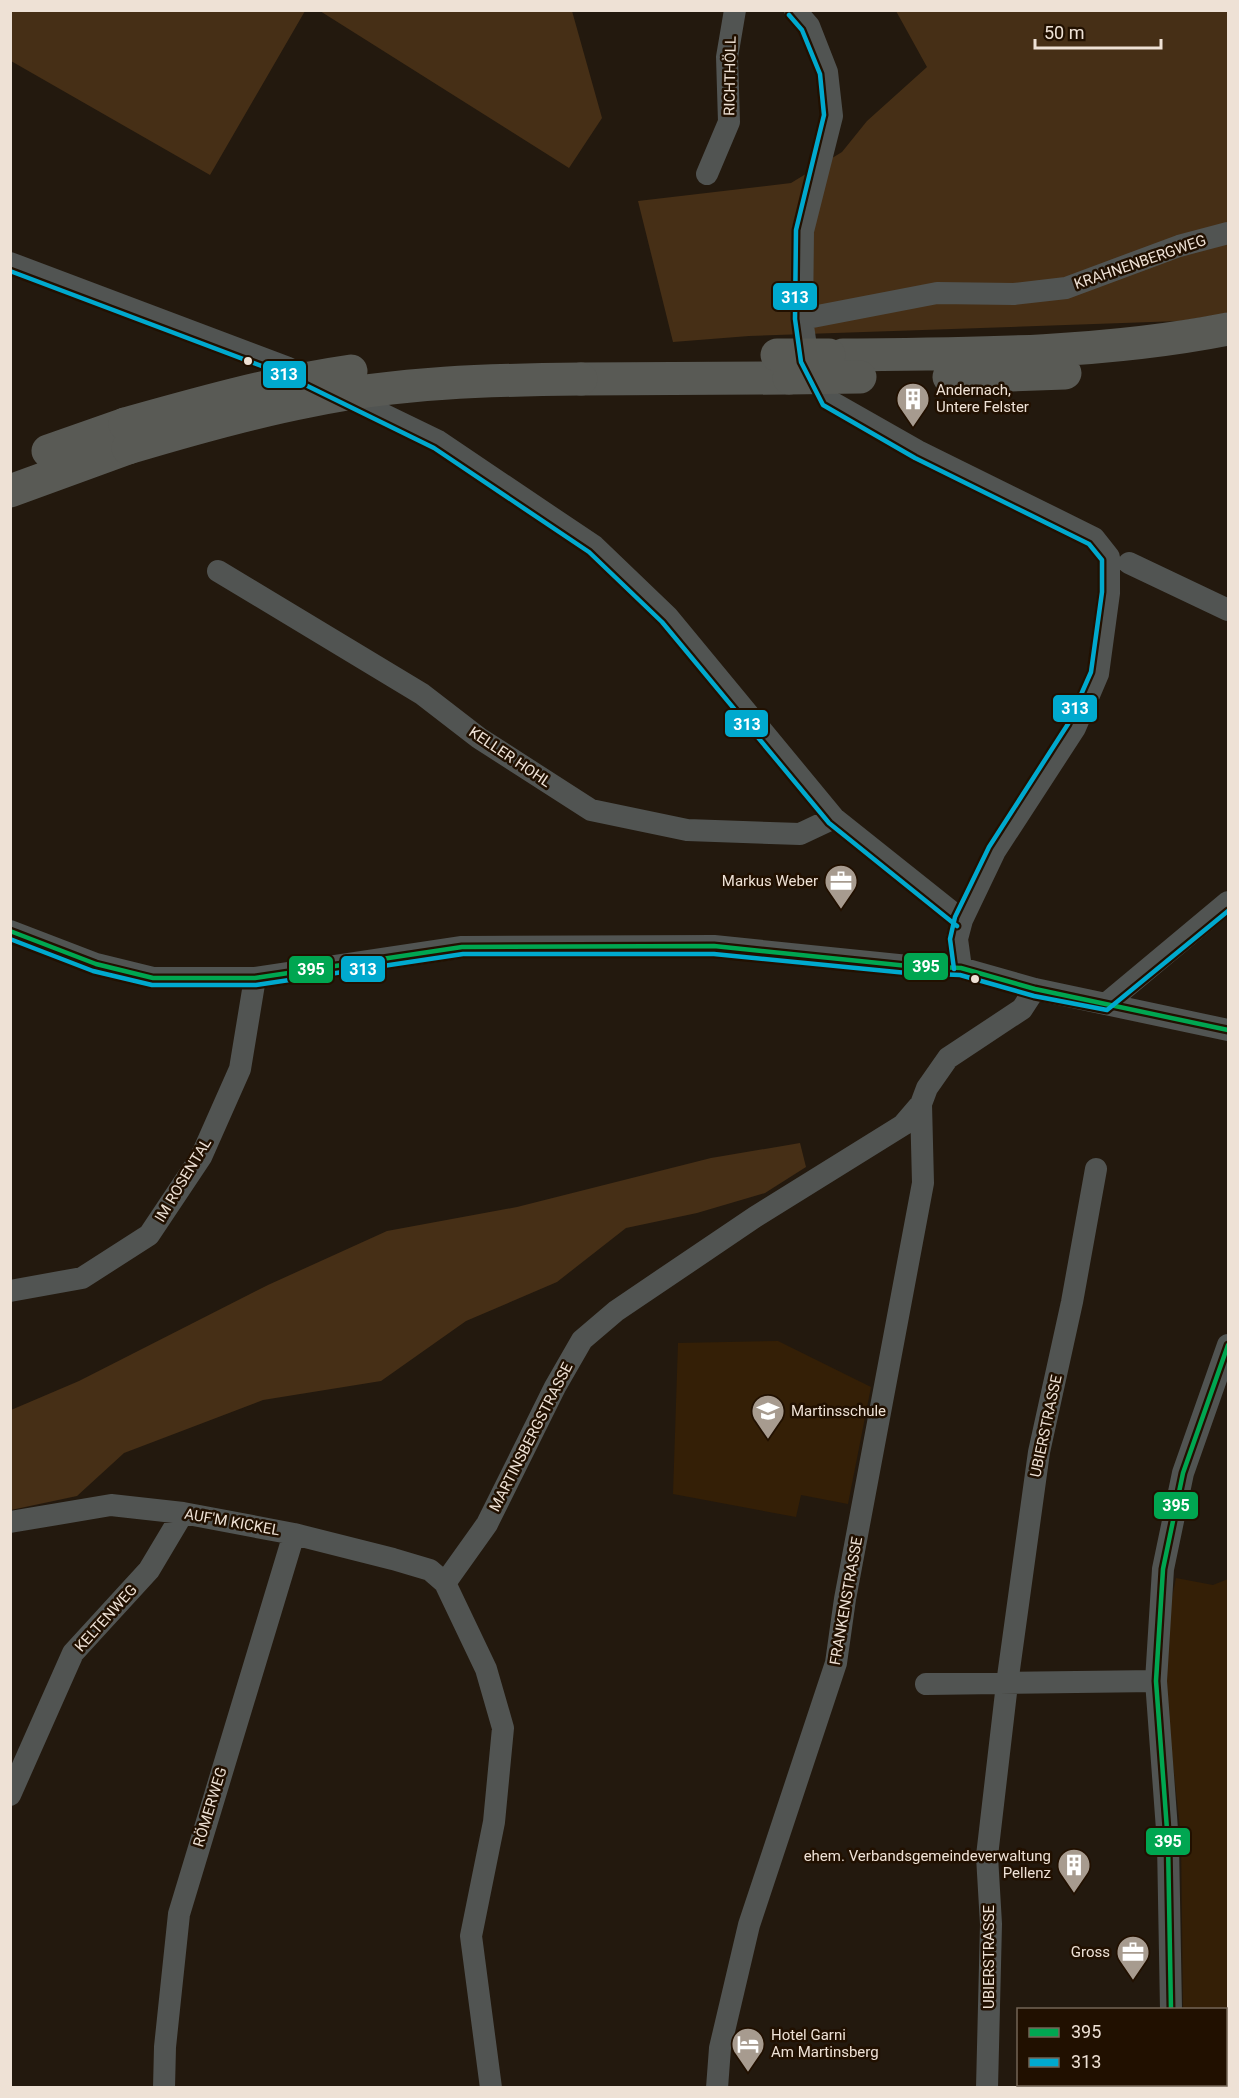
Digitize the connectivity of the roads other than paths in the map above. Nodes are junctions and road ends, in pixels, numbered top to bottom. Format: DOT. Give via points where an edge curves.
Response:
graph roads {
  1 [pos="735,10"];
  2 [pos="795,10"];
  3 [pos="707,174"];
  4 [pos="1228,233"];
  5 [pos="10,263"];
  6 [pos="802,320"];
  7 [pos="1228,329"];
  8 [pos="1183,349"];
  9 [pos="1228,351"];
  10 [pos="126,436"];
  11 [pos="10,466"];
  12 [pos="10,491"];
  13 [pos="1129,563"];
  14 [pos="218,571"];
  15 [pos="1228,610"];
  16 [pos="834,818"];
  17 [pos="1228,902"];
  18 [pos="962,920"];
  19 [pos="10,931"];
  20 [pos="961,968"];
  21 [pos="255,978"];
  22 [pos="1035,989"];
  23 [pos="1107,1003"];
  24 [pos="1228,1030"];
  25 [pos="921,1104"];
  26 [pos="1096,1169"];
  27 [pos="10,1291"];
  28 [pos="1228,1345"];
  29 [pos="183,1513"];
  30 [pos="10,1522"];
  31 [pos="294,1534"];
  32 [pos="445,1583"];
  33 [pos="1156,1681"];
  34 [pos="926,1684"];
  35 [pos="1007,1684"];
  36 [pos="10,1795"];
  37 [pos="1171,2008"];
  38 [pos="164,2088"];
  39 [pos="491,2088"];
  40 [pos="717,2088"];
  41 [pos="987,2088"];
  1 -- 3 [label="street, RICHTHÖLL" via="727,57 729,122"];
  2 -- 6 [label="street" via="809,26 827,72 832,116 803,231"];
  4 -- 6 [label="street, KRAHNENBERGWEG" via="1179,246 1066,288 1014,294 937,293"];
  5 -- 16 [label="street" via="286,367 438,441 594,546 668,617"];
  6 -- 18 [label="street" via="808,360 830,401 918,451 1094,538 1109,557 1109,593 1098,674 1075,728 995,851"];
  7 -- 8 [label="highway"];
  8 -- 9 [label="highway"];
  8 -- 10 [label="highway, bridge" via="1119,357 1039,352 851,366 577,367 334,397"];
  10 -- 11 [label="highway"];
  10 -- 12 [label="highway"];
  13 -- 15 [label="street"];
  14 -- 16 [label="street, KELLER HOHL" via="422,694 479,738 591,810 687,830 800,834"];
  16 -- 18 [label="street"];
  17 -- 23 [label="street"];
  18 -- 20 [label="street" via="957,939"];
  19 -- 21 [label="street" via="96,964 153,978"];
  20 -- 21 [label="street" via="714,946 462,946"];
  20 -- 22 [label="street"];
  21 -- 27 [label="street, IM ROSENTAL" via="240,1069 201,1157 149,1235 82,1278"];
  22 -- 23 [label="street"];
  22 -- 25 [label="street, MARTINSBERGSTRASSE" via="1022,1009 948,1058"];
  23 -- 24 [label="street"];
  25 -- 32 [label="street, MARTINSBERGSTRASSE" via="903,1125 882,1140 755,1217 616,1311 582,1340 487,1524"];
  25 -- 40 [label="street, FRANKENSTRASSE" via="923,1183 836,1662 749,1925 720,2048"];
  26 -- 35 [label="street, UBIERSTRASSE" via="1039,1452"];
  28 -- 33 [label="street" via="1183,1473 1163,1569"];
  29 -- 30 [label="street, AUF'M KICKEL" via="111,1505"];
  29 -- 31 [label="street, AUF'M KICKEL"];
  29 -- 36 [label="street, KELTENWEG" via="149,1570 73,1653"];
  31 -- 32 [label="street, AUF'M KICKEL" via="430,1570"];
  31 -- 38 [label="street, RÖMERWEG" via="179,1914"];
  32 -- 39 [label="street" via="486,1669 503,1728 494,1822 471,1936"];
  33 -- 35 [label="street"];
  33 -- 37 [label="street" via="1168,1843"];
  34 -- 35 [label="street"];
  35 -- 41 [label="street, UBIERSTRASSE" via="987,1856 991,1924"];
}
